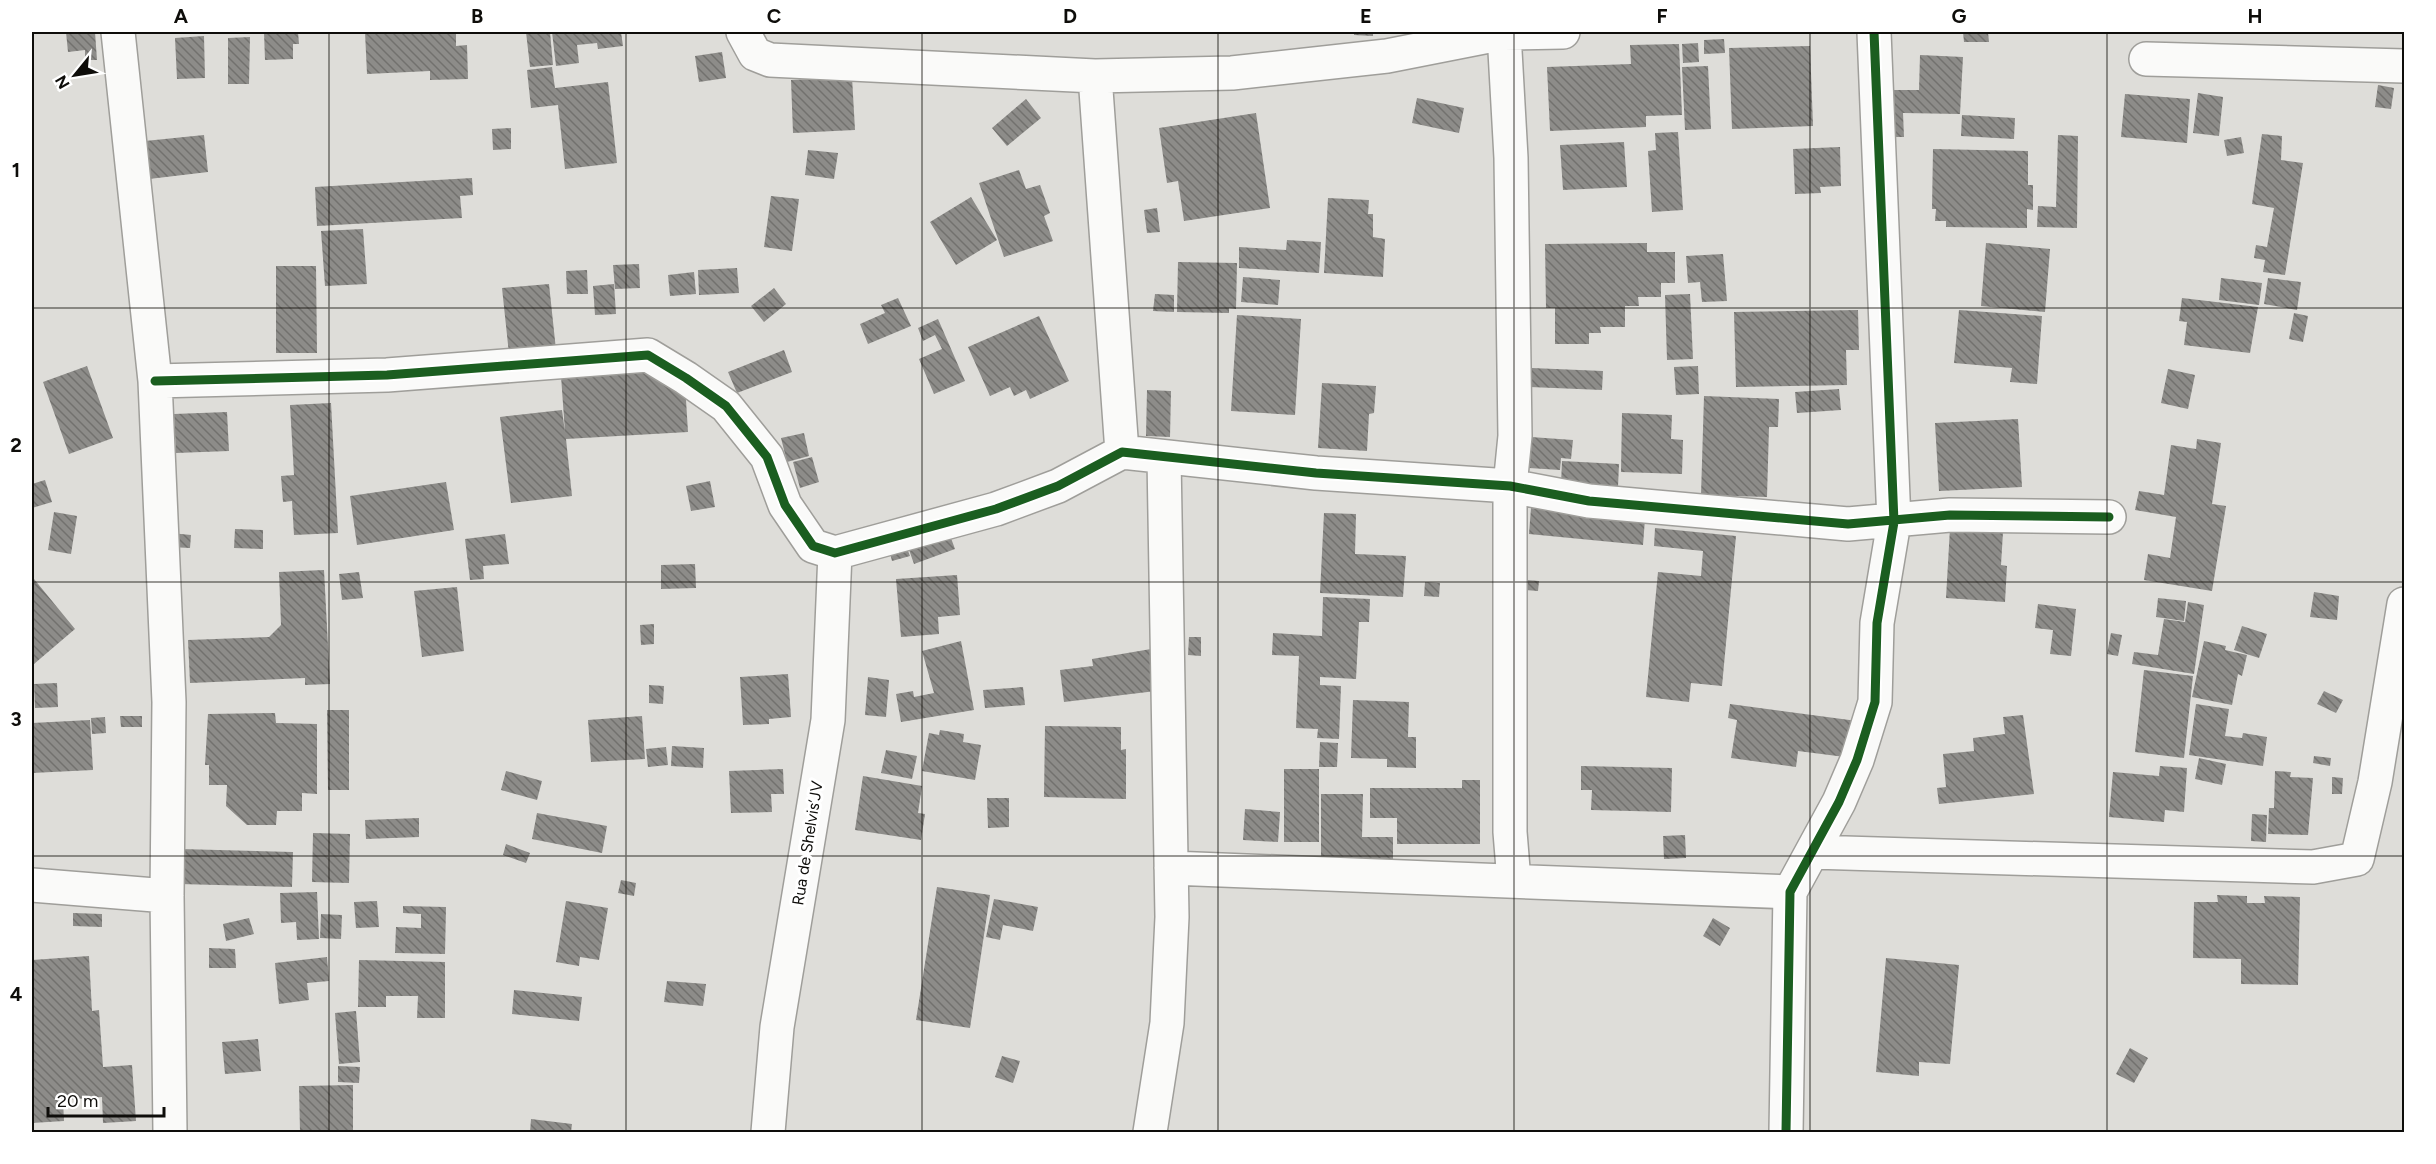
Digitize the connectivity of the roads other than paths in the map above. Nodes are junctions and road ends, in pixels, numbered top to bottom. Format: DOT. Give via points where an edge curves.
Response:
graph roads {
  1 [pos="117,32"];
  2 [pos="743,32"];
  3 [pos="1563,32"];
  4 [pos="1874,32"];
  5 [pos="1504,33"];
  6 [pos="2146,59"];
  7 [pos="2404,66"];
  8 [pos="1095,76"];
  9 [pos="154,381"];
  10 [pos="1122,452"];
  11 [pos="1164,458"];
  12 [pos="1510,486"];
  13 [pos="2109,517"];
  14 [pos="1894,522"];
  15 [pos="835,553"];
  16 [pos="2404,604"];
  17 [pos="1812,852"];
  18 [pos="1171,868"];
  19 [pos="1514,881"];
  20 [pos="32,885"];
  21 [pos="1790,892"];
  22 [pos="167,896"];
  23 [pos="170,1132"];
  24 [pos="768,1132"];
  25 [pos="1150,1132"];
  26 [pos="1786,1132"];
  1 -- 9 [label="street"];
  2 -- 8 [label="street" via="755,54 770,60"];
  3 -- 5 [label="street"];
  4 -- 14 [label="street"];
  5 -- 8 [label="street" via="1388,56 1232,73"];
  5 -- 12 [label="street" via="1511,158 1515,436"];
  6 -- 7 [label="street"];
  8 -- 10 [label="street"];
  9 -- 15 [label="street" via="387,375 648,355 726,406 767,457 785,505 813,546"];
  9 -- 22 [label="street" via="169,702"];
  10 -- 11 [label="street"];
  10 -- 15 [label="street" via="1058,486 996,509"];
  11 -- 12 [label="street"];
  11 -- 18 [label="street"];
  12 -- 14 [label="street" via="1589,501 1848,524"];
  12 -- 19 [label="street" via="1510,832"];
  13 -- 14 [label="street" via="1950,515"];
  14 -- 17 [label="street" via="1877,623 1875,702 1857,760"];
  15 -- 24 [label="street, Rua de Shelvis’JV" via="828,720 777,1027"];
  16 -- 17 [label="street" via="2375,782 2357,859 2313,867"];
  17 -- 21 [label="street"];
  18 -- 19 [label="street"];
  18 -- 25 [label="street" via="1167,1023"];
  19 -- 21 [label="street"];
  20 -- 22 [label="street"];
  21 -- 26 [label="street"];
  22 -- 23 [label="street"];
}
